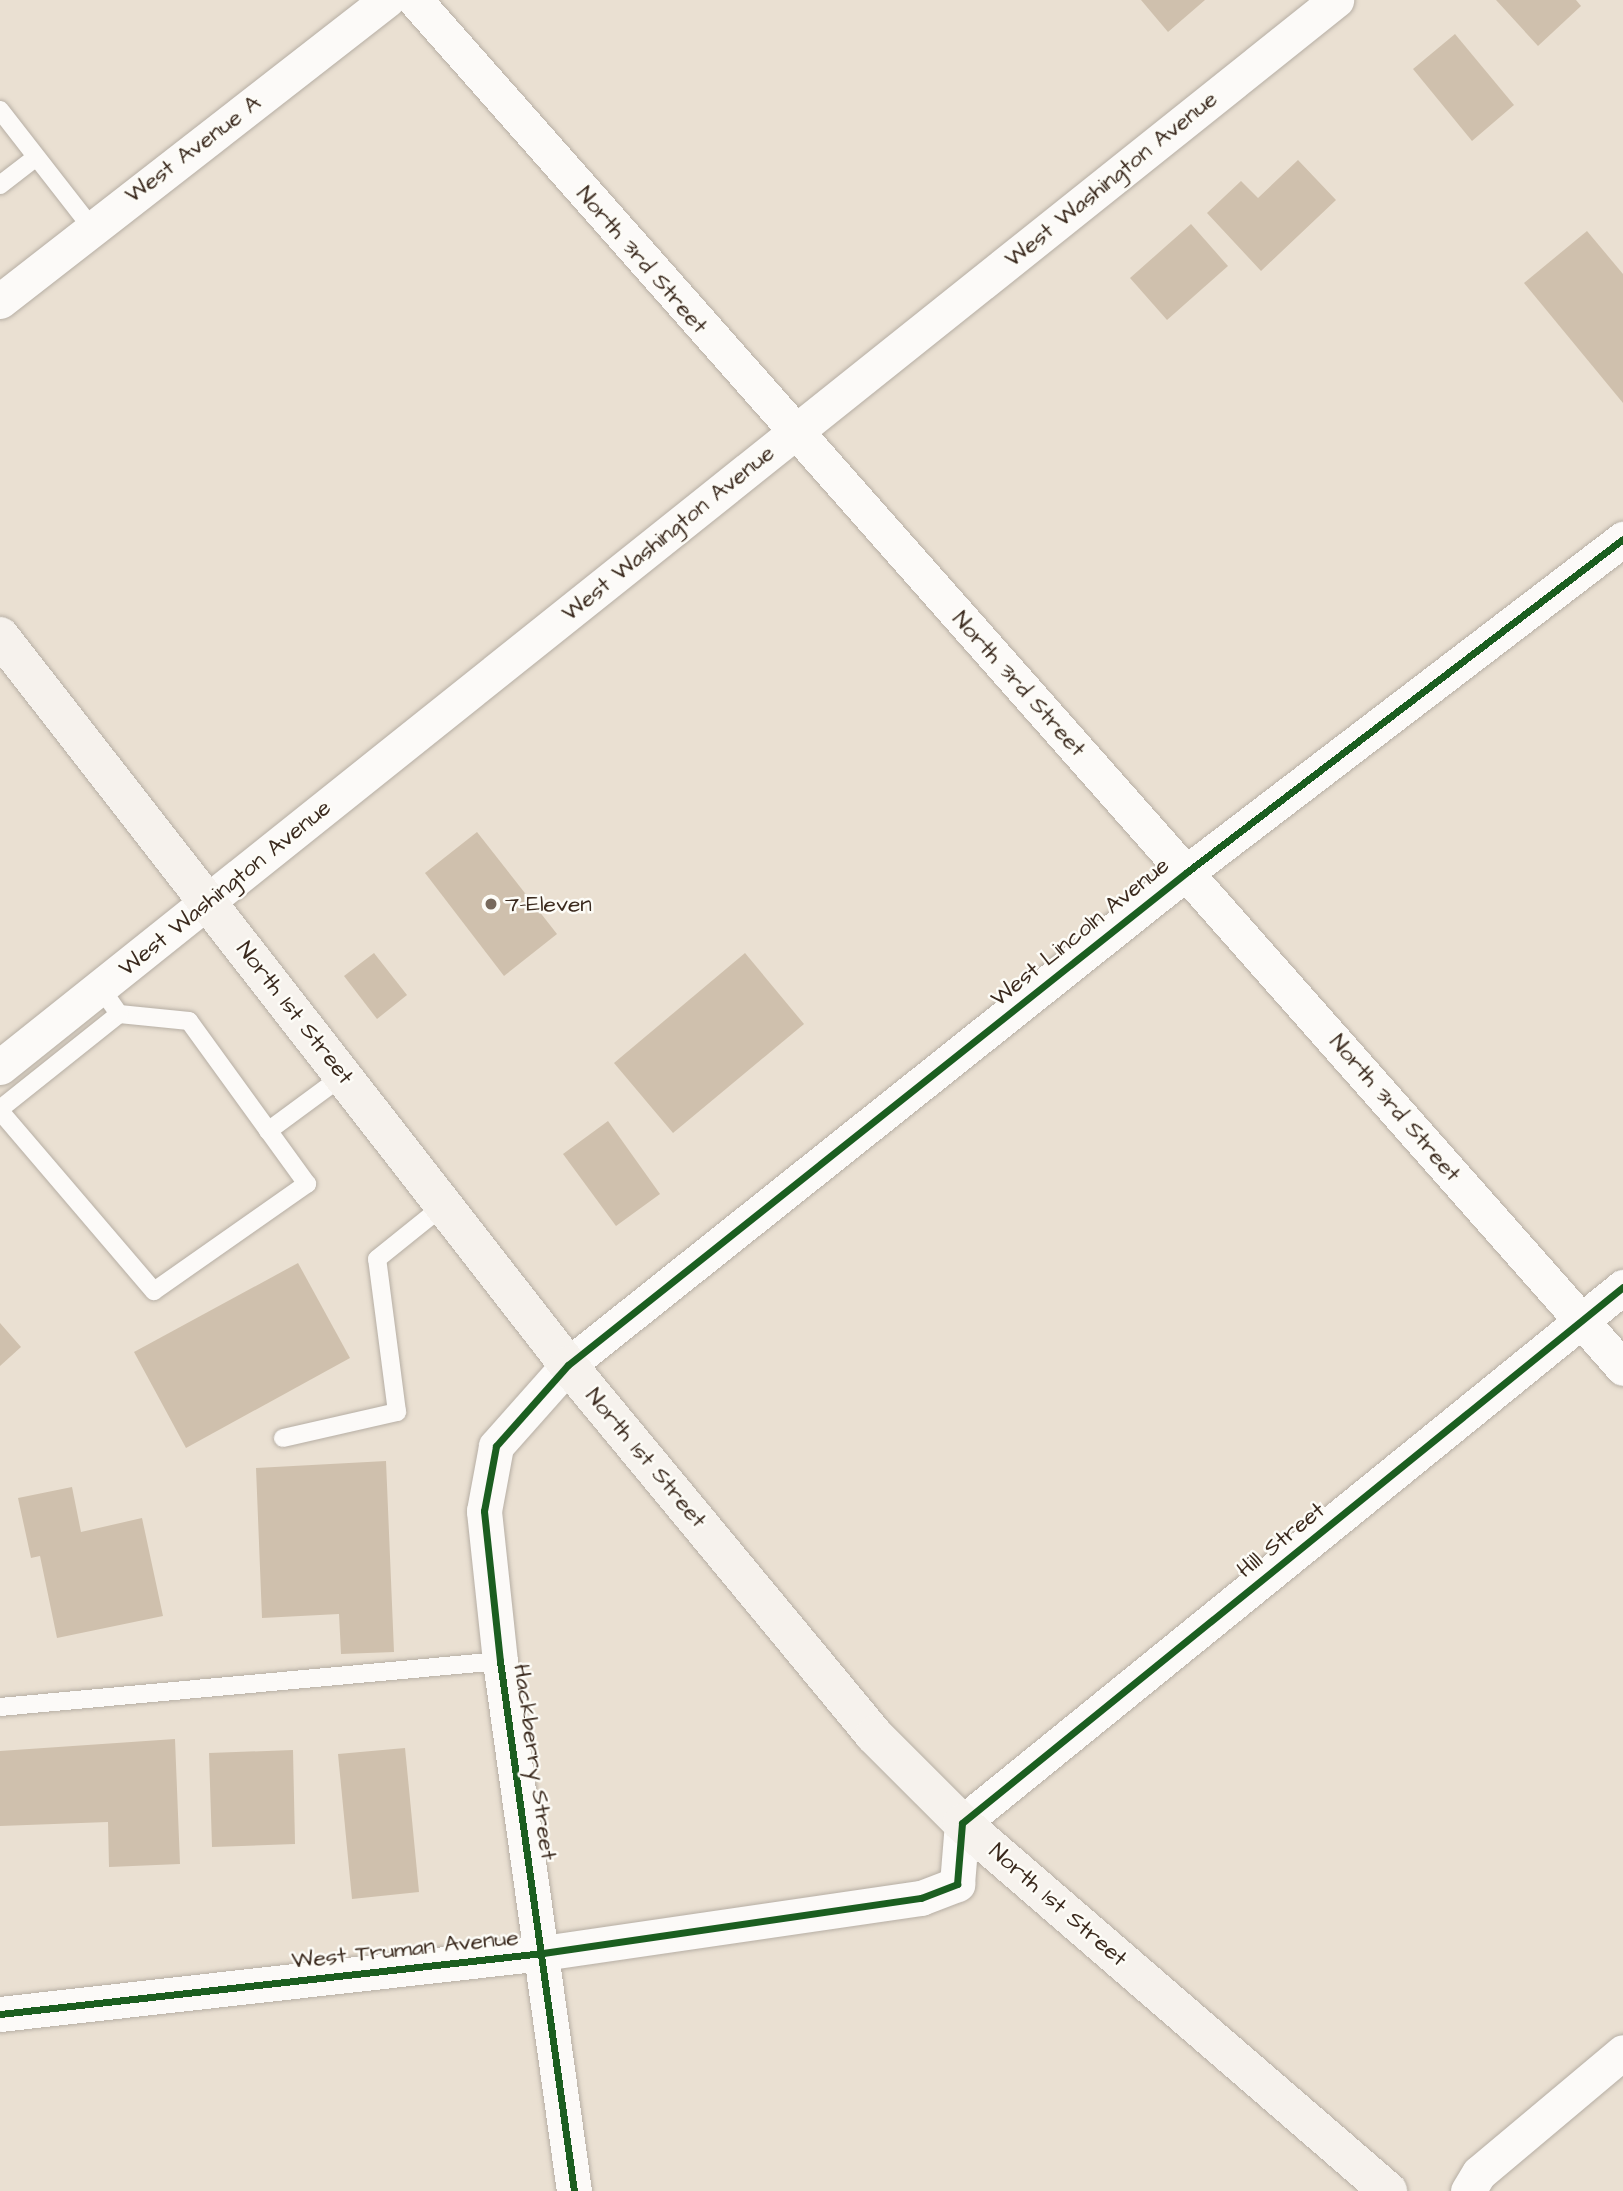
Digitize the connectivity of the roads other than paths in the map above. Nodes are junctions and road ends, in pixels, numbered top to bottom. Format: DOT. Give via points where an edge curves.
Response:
graph roads {
  1 [pos="387,0"];
  2 [pos="415,0"];
  3 [pos="1336,0"];
  4 [pos="0,110"];
  5 [pos="35,158"];
  6 [pos="0,185"];
  7 [pos="91,227"];
  8 [pos="0,301"];
  9 [pos="793,432"];
  10 [pos="1623,539"];
  11 [pos="0,636"];
  12 [pos="1186,872"];
  13 [pos="209,902"];
  14 [pos="110,1001"];
  15 [pos="0,1067"];
  16 [pos="344,1075"];
  17 [pos="0,1110"];
  18 [pos="268,1131"];
  19 [pos="443,1206"];
  20 [pos="1623,1287"];
  21 [pos="1582,1321"];
  22 [pos="568,1365"];
  23 [pos="1623,1368"];
  24 [pos="284,1438"];
  25 [pos="500,1661"];
  26 [pos="0,1707"];
  27 [pos="962,1823"];
  28 [pos="543,1953"];
  29 [pos="0,2014"];
  30 [pos="1623,2052"];
  31 [pos="574,2191"];
  32 [pos="1388,2191"];
  33 [pos="1468,2191"];
  1 -- 7 [label="street, West Avenue A"];
  2 -- 9 [label="street, North 3rd Street"];
  3 -- 9 [label="street, West Washington Avenue"];
  4 -- 5 [label="lane"];
  5 -- 6 [label="lane"];
  5 -- 7 [label="lane"];
  7 -- 8 [label="street, West Avenue A"];
  9 -- 12 [label="street, North 3rd Street"];
  9 -- 13 [label="street, West Washington Avenue"];
  10 -- 12 [label="street, West Lincoln Avenue"];
  11 -- 13 [label="main road, North 1st Street"];
  12 -- 21 [label="street, North 3rd Street"];
  12 -- 22 [label="street, West Lincoln Avenue"];
  13 -- 14 [label="street, West Washington Avenue"];
  13 -- 16 [label="main road, North 1st Street"];
  14 -- 15 [label="street, West Washington Avenue"];
  14 -- 17 [label="lane"];
  14 -- 18 [label="lane" via="189,1021"];
  16 -- 18 [label="lane"];
  16 -- 19 [label="main road, North 1st Street"];
  17 -- 18 [label="lane" via="154,1291 306,1184"];
  19 -- 22 [label="main road, North 1st Street"];
  19 -- 24 [label="lane" via="377,1259 397,1412"];
  20 -- 21 [label="street, Hill Street"];
  21 -- 23 [label="street, North 3rd Street"];
  21 -- 27 [label="street, Hill Street"];
  22 -- 25 [label="street, Hackberry Street" via="496,1446 484,1511"];
  22 -- 27 [label="main road, North 1st Street" via="874,1735"];
  25 -- 26 [label="lane"];
  25 -- 28 [label="street, Hackberry Street"];
  27 -- 28 [label="street, West Truman Avenue" via="957,1884 921,1898"];
  27 -- 32 [label="main road, North 1st Street"];
  28 -- 29 [label="street, West Truman Avenue"];
  28 -- 31 [label="street, Hackberry Street"];
  30 -- 33 [label="street" via="1479,2173"];
}
